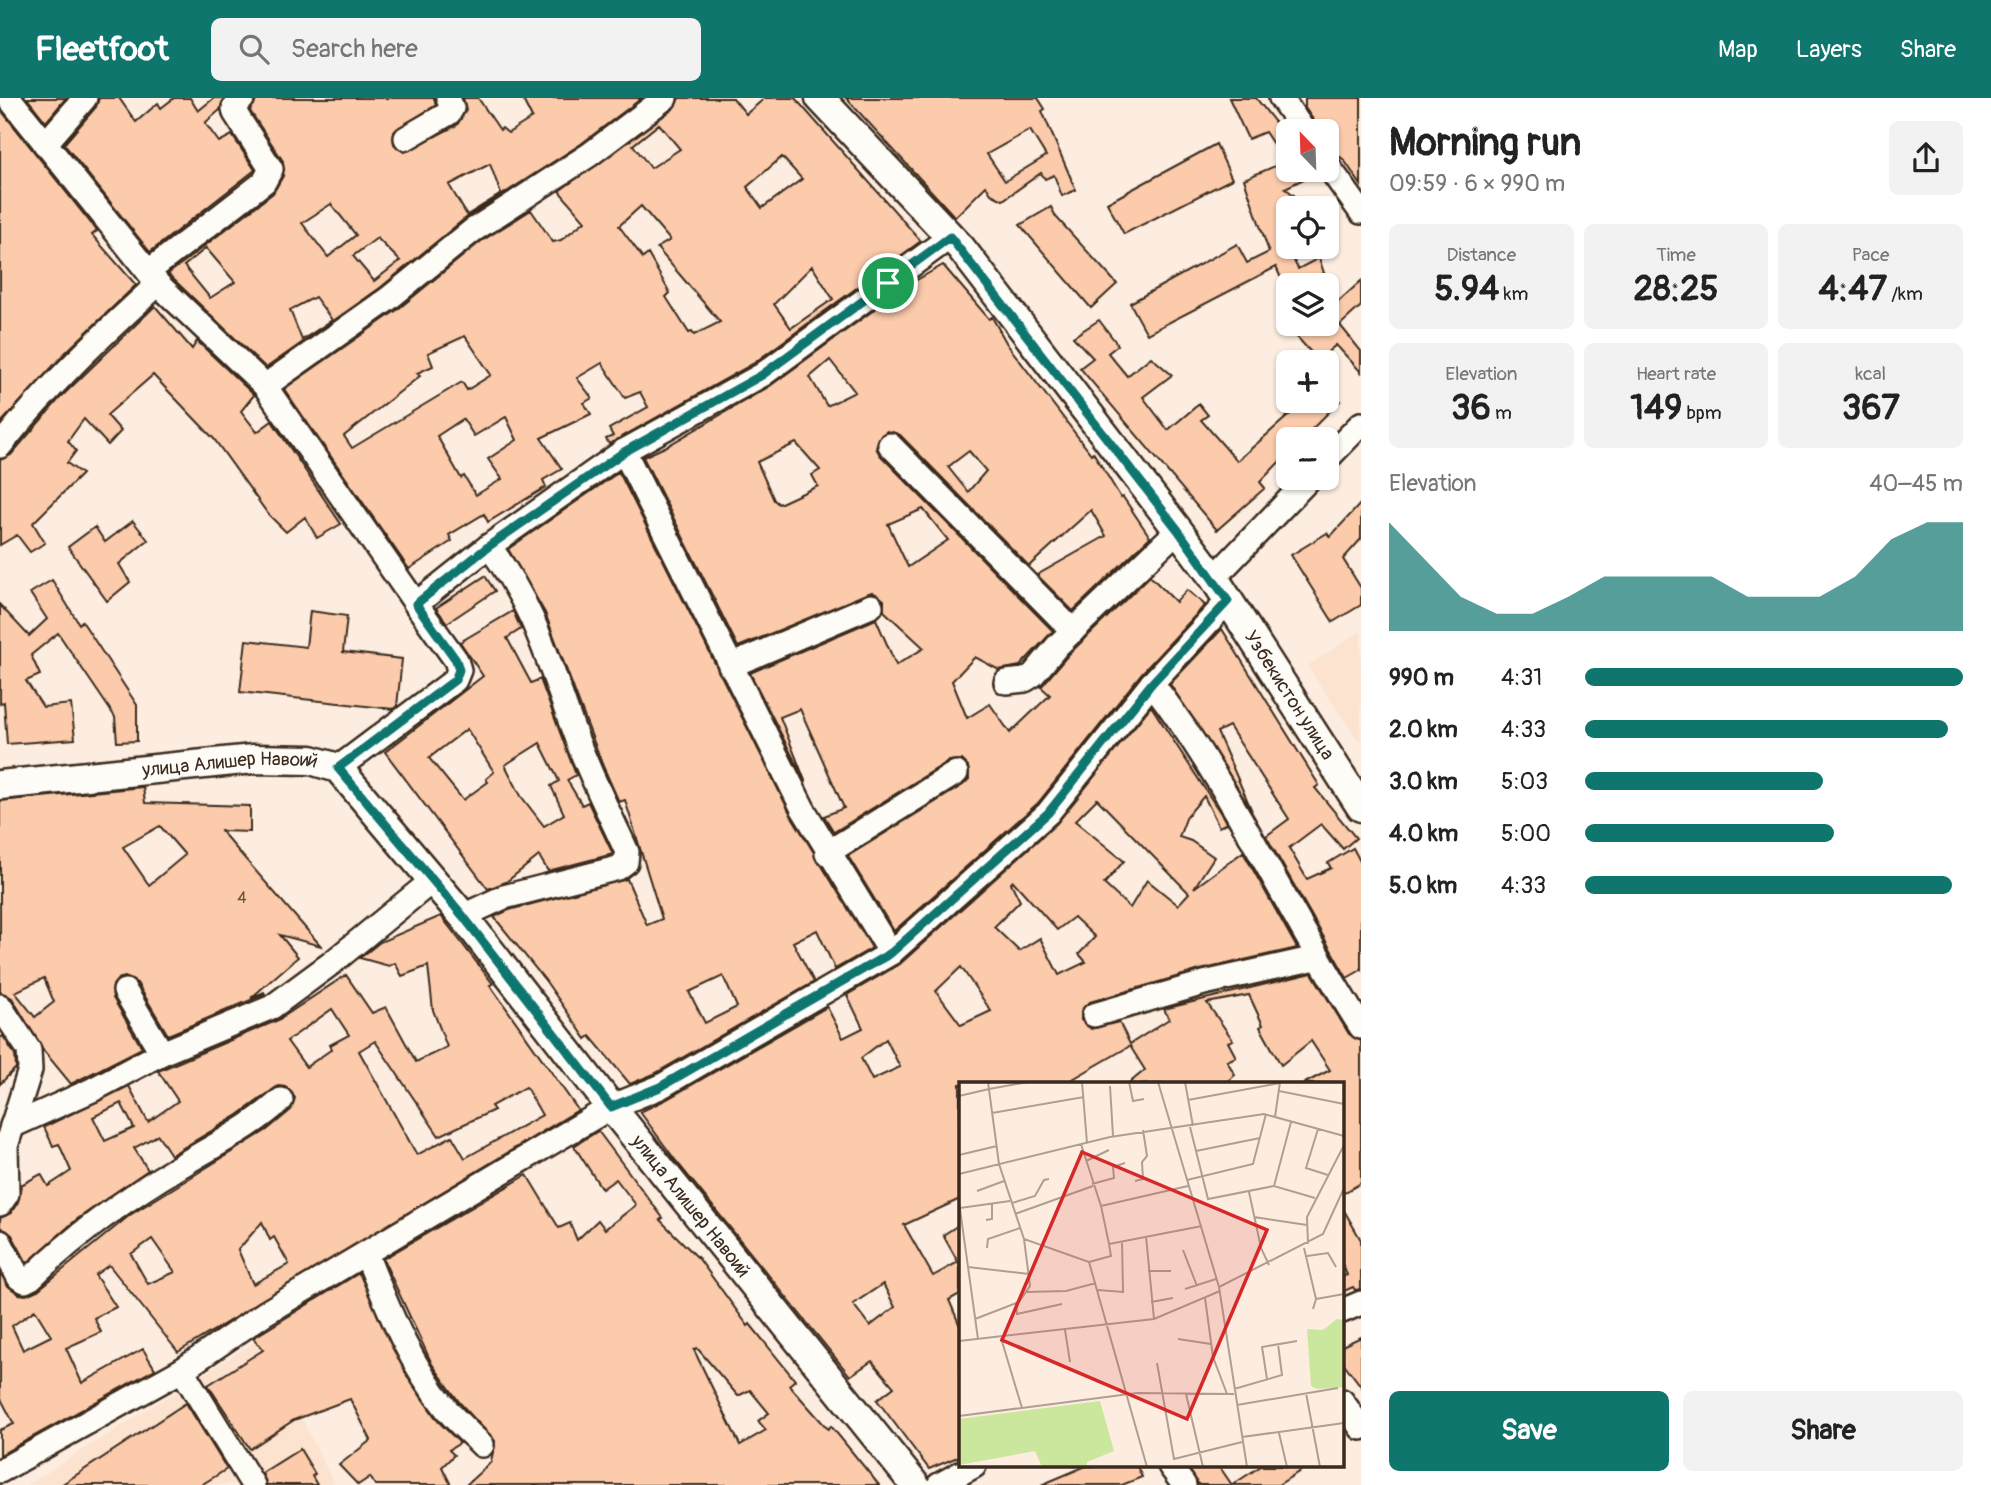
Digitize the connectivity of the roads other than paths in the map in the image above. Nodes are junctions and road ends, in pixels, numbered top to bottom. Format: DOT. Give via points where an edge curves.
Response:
graph roads {
  1 [pos="9,98"];
  2 [pos="85,98"];
  3 [pos="243,98"];
  4 [pos="448,98"];
  5 [pos="665,98"];
  6 [pos="820,98"];
  7 [pos="1281,98"];
  8 [pos="1296,119"];
  9 [pos="406,138"];
  10 [pos="46,144"];
  11 [pos="1339,181"];
  12 [pos="1361,212"];
  13 [pos="950,237"];
  14 [pos="154,277"];
  15 [pos="265,386"];
  16 [pos="1361,424"];
  17 [pos="890,445"];
  18 [pos="0,446"];
  19 [pos="1339,447"];
  20 [pos="624,452"];
  21 [pos="1300,490"];
  22 [pos="1178,530"];
  23 [pos="489,546"];
  24 [pos="1221,589"];
  25 [pos="416,604"];
  26 [pos="871,606"];
  27 [pos="1073,631"];
  28 [pos="730,666"];
  29 [pos="1006,682"];
  30 [pos="1152,683"];
  31 [pos="338,768"];
  32 [pos="956,772"];
  33 [pos="0,785"];
  34 [pos="1361,807"];
  35 [pos="827,853"];
  36 [pos="433,880"];
  37 [pos="463,916"];
  38 [pos="891,953"];
  39 [pos="1317,958"];
  40 [pos="125,991"];
  41 [pos="0,1006"];
  42 [pos="1094,1015"];
  43 [pos="1361,1027"];
  44 [pos="162,1053"];
  45 [pos="281,1100"];
  46 [pos="611,1107"];
  47 [pos="12,1126"];
  48 [pos="0,1204"];
  49 [pos="0,1242"];
  50 [pos="366,1254"];
  51 [pos="1361,1303"];
  52 [pos="1344,1310"];
  53 [pos="182,1370"];
  54 [pos="1344,1404"];
  55 [pos="1361,1427"];
  56 [pos="482,1445"];
  57 [pos="970,1468"];
  58 [pos="1171,1468"];
  59 [pos="0,1471"];
  60 [pos="253,1485"];
  61 [pos="915,1485"];
  62 [pos="939,1485"];
  63 [pos="1184,1485"];
  1 -- 10 [label="street"];
  2 -- 10 [label="street"];
  3 -- 14 [label="street" via="235,113 271,173"];
  4 -- 9 [label="street" via="449,113"];
  5 -- 15 [label="street" via="589,155 472,231 388,299"];
  6 -- 13 [label="main road, Узбекистон улица"];
  7 -- 8 [label="street"];
  10 -- 14 [label="street"];
  11 -- 12 [label="street"];
  13 -- 20 [label="street" via="762,375"];
  13 -- 22 [label="main road, Узбекистон улица"];
  14 -- 15 [label="street"];
  14 -- 18 [label="street"];
  15 -- 25 [label="street"];
  16 -- 19 [label="street"];
  17 -- 27 [label="street"];
  20 -- 23 [label="street"];
  20 -- 28 [label="street"];
  21 -- 24 [label="street"];
  22 -- 24 [label="main road, Узбекистон улица"];
  22 -- 27 [label="street"];
  23 -- 25 [label="street"];
  23 -- 37 [label="street" via="514,580 538,627 579,745 627,852 626,862 618,868 504,897"];
  24 -- 30 [label="street"];
  24 -- 34 [label="main road, Узбекистон улица"];
  25 -- 31 [label="street" via="456,660 455,680"];
  26 -- 28 [label="street"];
  27 -- 29 [label="street" via="1033,675"];
  28 -- 35 [label="street"];
  30 -- 38 [label="street" via="1048,813"];
  30 -- 39 [label="street" via="1253,838"];
  31 -- 33 [label="main road, улица Алишер Навоий" via="311,760 253,759"];
  31 -- 36 [label="main road, улица Алишер Навоий"];
  32 -- 35 [label="street"];
  35 -- 38 [label="street"];
  36 -- 37 [label="main road, улица Алишер Навоий"];
  36 -- 44 [label="street" via="272,1007"];
  37 -- 46 [label="main road, улица Алишер Навоий"];
  38 -- 46 [label="street" via="660,1087"];
  39 -- 42 [label="street" via="1204,983"];
  39 -- 43 [label="street"];
  40 -- 44 [label="street"];
  41 -- 47 [label="street" via="29,1050 30,1070"];
  44 -- 47 [label="street"];
  45 -- 49 [label="street" via="261,1118 124,1202 31,1278 19,1278"];
  46 -- 50 [label="street"];
  46 -- 61 [label="main road, улица Алишер Навоий"];
  47 -- 48 [label="street" via="6,1146 7,1194"];
  50 -- 53 [label="street" via="265,1313"];
  50 -- 56 [label="street" via="398,1332 423,1376 446,1409"];
  51 -- 52 [label="street"];
  53 -- 59 [label="street"];
  53 -- 60 [label="street"];
  54 -- 55 [label="street"];
  57 -- 62 [label="street"];
  58 -- 63 [label="street"];
}
